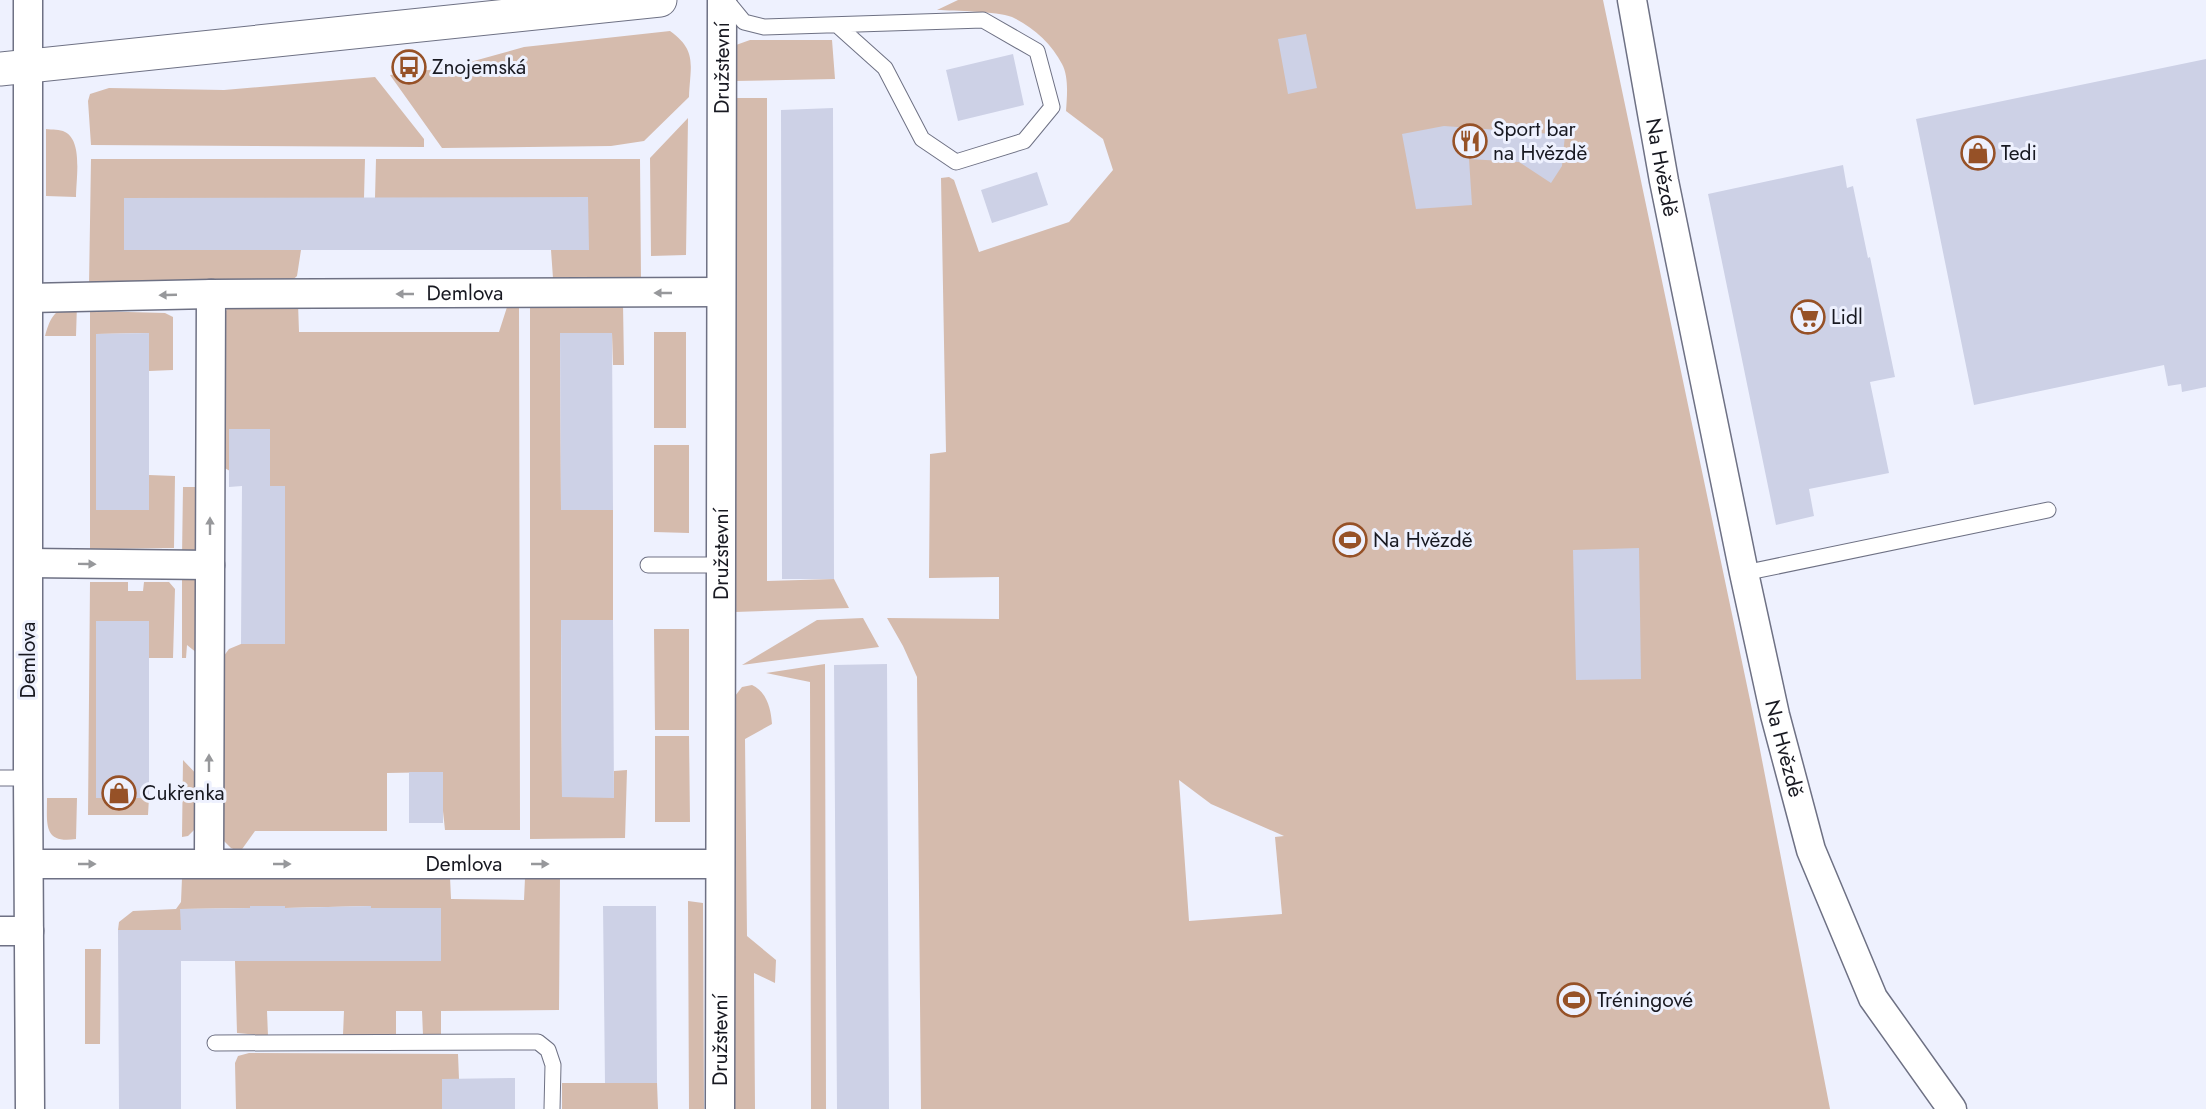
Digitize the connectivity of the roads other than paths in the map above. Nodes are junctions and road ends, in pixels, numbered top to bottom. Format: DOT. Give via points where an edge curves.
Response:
graph roads {
  1 [pos="28,0"];
  2 [pos="660,0"];
  3 [pos="722,0"];
  4 [pos="726,0"];
  5 [pos="1632,0"];
  6 [pos="837,25"];
  7 [pos="14,67"];
  8 [pos="721,292"];
  9 [pos="211,294"];
  10 [pos="29,298"];
  11 [pos="2048,510"];
  12 [pos="29,563"];
  13 [pos="210,565"];
  14 [pos="648,565"];
  15 [pos="721,565"];
  16 [pos="1744,573"];
  17 [pos="14,778"];
  18 [pos="29,864"];
  19 [pos="209,864"];
  20 [pos="720,864"];
  21 [pos="0,931"];
  22 [pos="29,931"];
  23 [pos="215,1043"];
  24 [pos="30,1109"];
  25 [pos="552,1109"];
  26 [pos="720,1109"];
  27 [pos="1952,1109"];
  1 -- 7 [label="street, Demlova"];
  2 -- 7 [label="street"];
  3 -- 8 [label="street, Družstevní"];
  4 -- 6 [label="lane" via="744,22 764,27"];
  5 -- 16 [label="street, Na Hvězdě" via="1664,181"];
  6 -- 6 [label="lane" via="983,20 1037,51 1052,107 1024,141 956,162 922,139 885,68"];
  7 -- 10 [label="street, Demlova"];
  8 -- 9 [label="street, Demlova, one-way"];
  8 -- 15 [label="street, Družstevní"];
  9 -- 10 [label="street, Demlova, one-way"];
  13 -- 9 [label="street, one-way"];
  10 -- 12 [label="street, Demlova"];
  11 -- 16 [label="lane"];
  12 -- 13 [label="street, one-way"];
  12 -- 17 [label="street, Demlova"];
  19 -- 13 [label="street, one-way"];
  14 -- 15 [label="lane"];
  15 -- 20 [label="street, Družstevní"];
  16 -- 27 [label="street, Na Hvězdě" via="1775,715 1811,850 1873,998"];
  17 -- 18 [label="street, Demlova"];
  18 -- 19 [label="street, Demlova, one-way"];
  18 -- 22 [label="street, Demlova"];
  19 -- 20 [label="street, Demlova, one-way"];
  20 -- 26 [label="street, Družstevní"];
  21 -- 22 [label="street"];
  22 -- 24 [label="street, Demlova"];
  23 -- 25 [label="lane" via="538,1042 548,1050 552,1065"];
}
